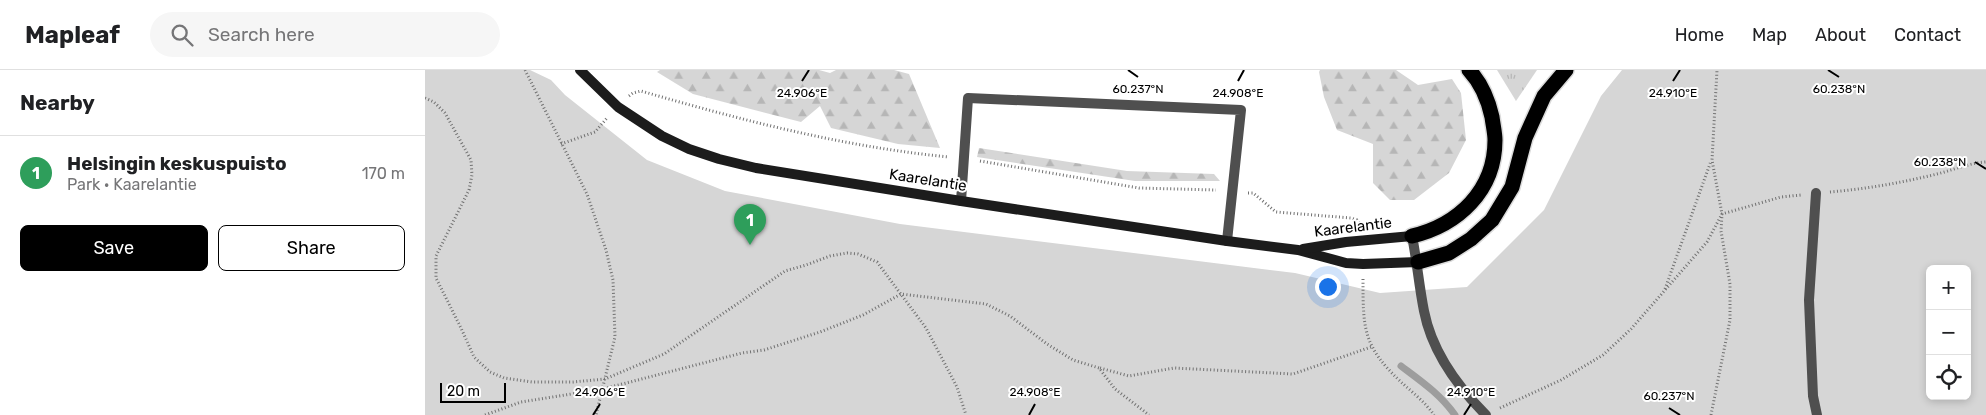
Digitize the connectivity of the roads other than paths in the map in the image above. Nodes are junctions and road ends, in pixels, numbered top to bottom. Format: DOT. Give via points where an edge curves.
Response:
graph roads {
  1 [pos="580,70"];
  2 [pos="1469,70"];
  3 [pos="1566,70"];
  4 [pos="1816,193"];
  5 [pos="961,201"];
  6 [pos="1411,236"];
  7 [pos="1227,241"];
  8 [pos="1298,250"];
  9 [pos="1418,262"];
  10 [pos="1490,413"];
  11 [pos="1817,415"];
  1 -- 5 [label="main road, Kaarelantie" via="618,107 661,136 719,159 756,168"];
  2 -- 6 [label="highway" via="1478,79 1488,100 1495,139 1493,159 1485,182 1473,202 1457,217 1431,232"];
  3 -- 9 [label="highway" via="1544,96 1525,138 1512,187 1492,220 1449,253"];
  4 -- 11 [label="street" via="1809,300 1813,396"];
  5 -- 7 [label="main road, Kaarelantie"];
  5 -- 7 [label="street" via="968,98 1241,110"];
  6 -- 8 [label="main road, Kaarelantie"];
  6 -- 9 [label="street"];
  7 -- 8 [label="main road, Kaarelantie"];
  8 -- 9 [label="main road, Kaarelantie" via="1346,263"];
  9 -- 10 [label="street" via="1424,313 1434,344 1462,390"];
}
